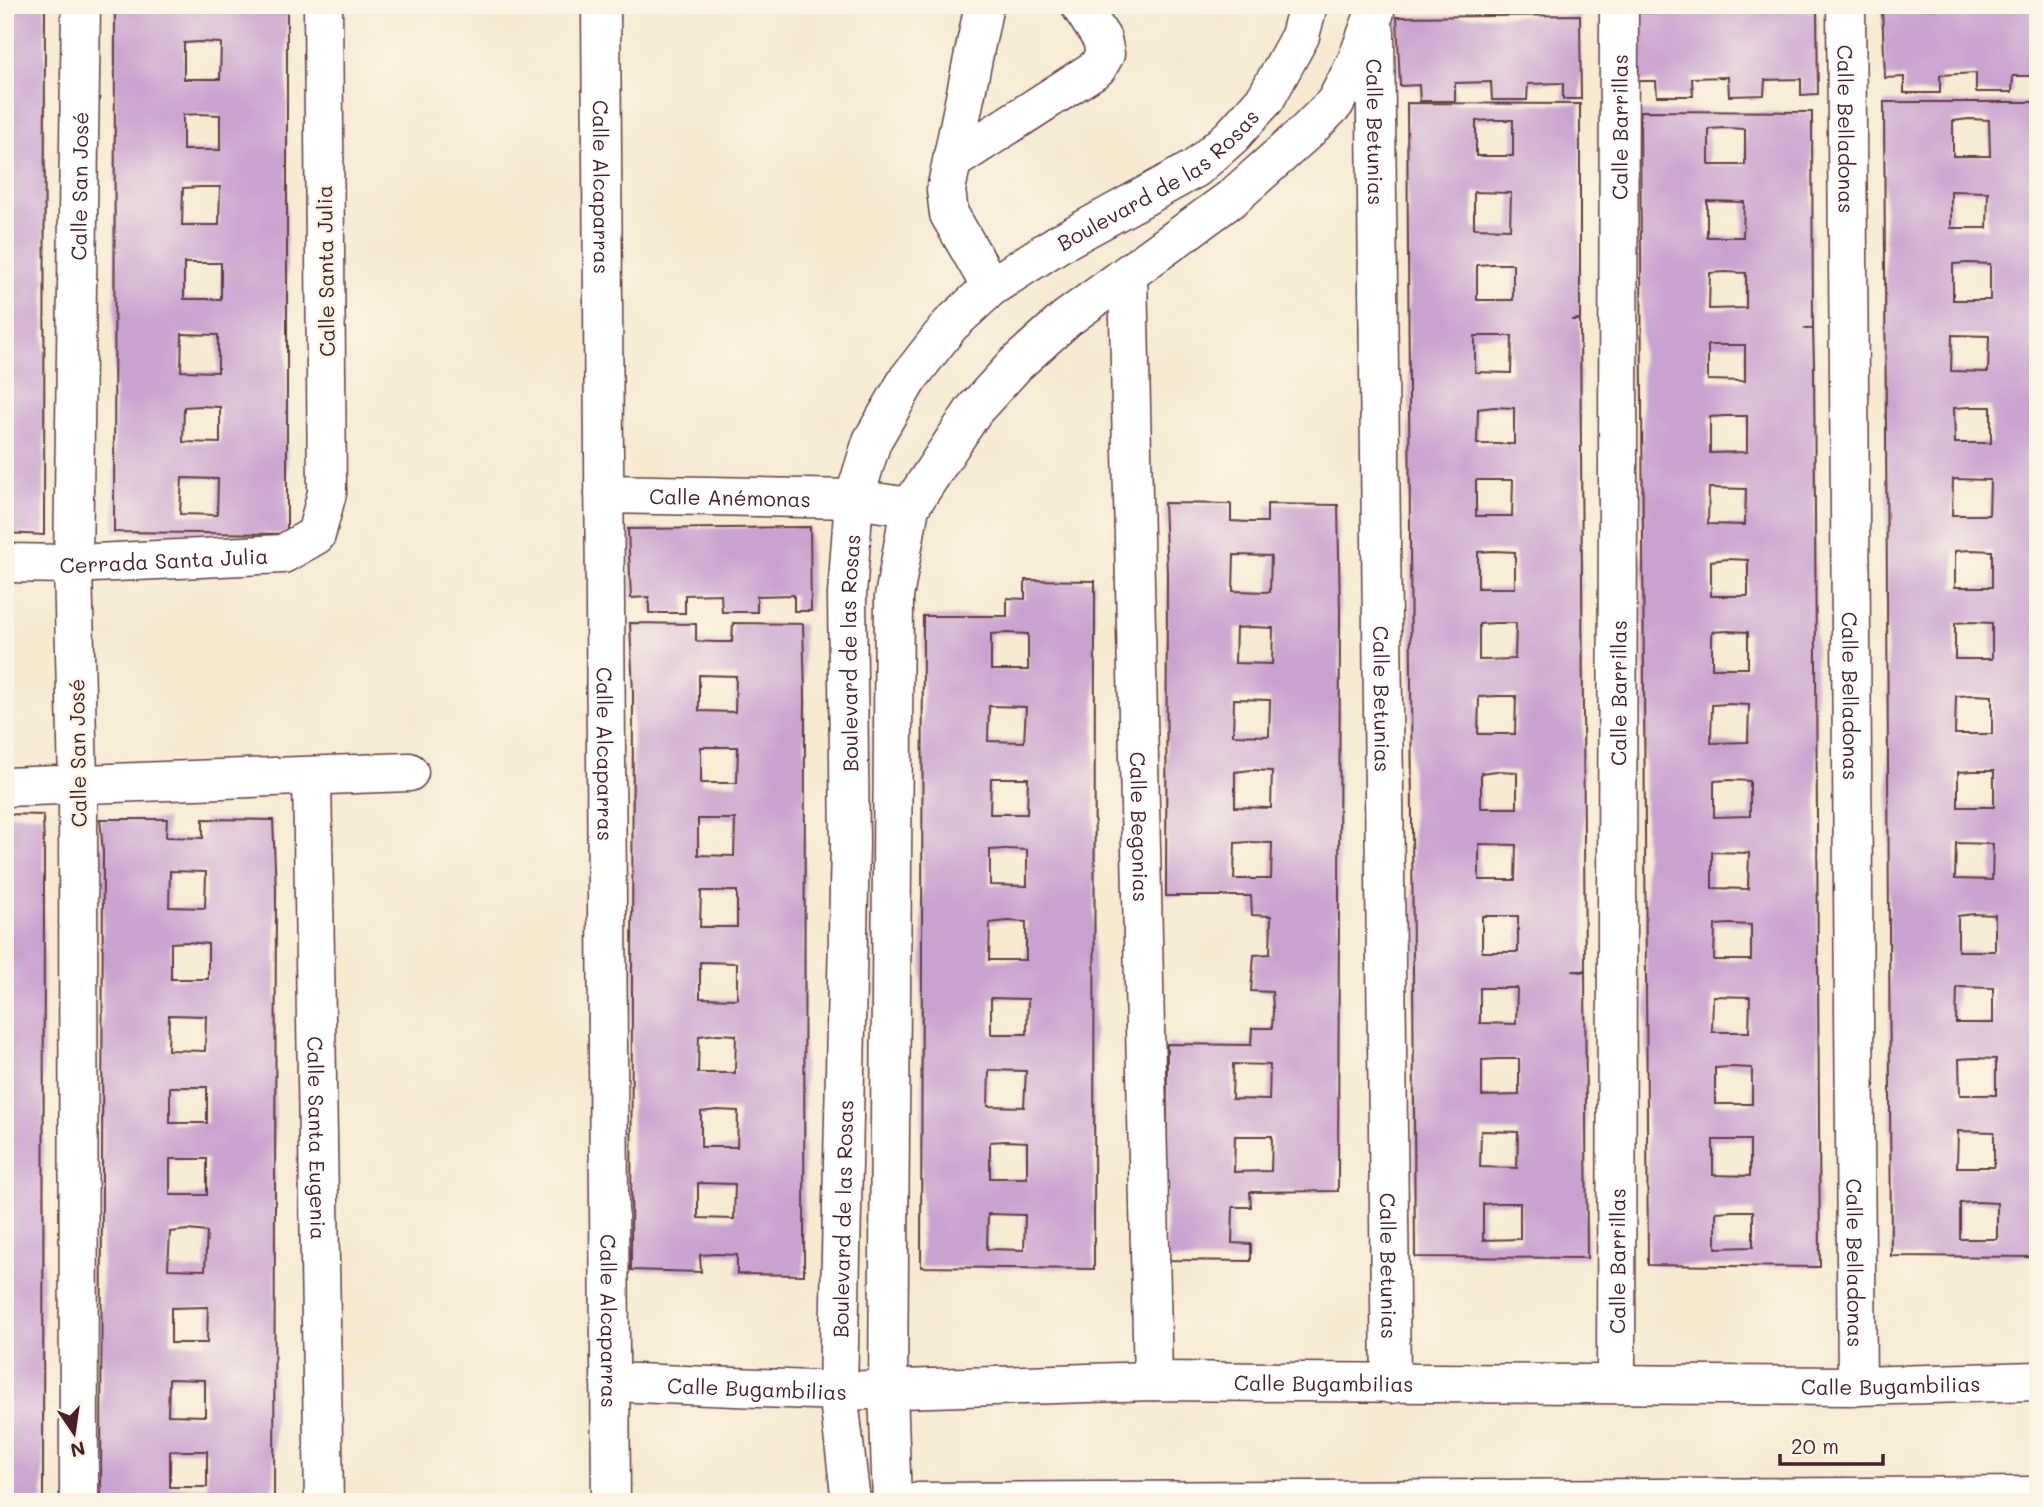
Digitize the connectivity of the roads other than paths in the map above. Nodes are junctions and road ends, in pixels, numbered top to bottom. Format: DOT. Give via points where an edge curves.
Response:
graph roads {
  1 [pos="81,5"];
  2 [pos="323,5"];
  3 [pos="601,5"];
  4 [pos="984,5"];
  5 [pos="1080,5"];
  6 [pos="1308,5"];
  7 [pos="1619,5"];
  8 [pos="1846,5"];
  9 [pos="1375,9"];
  10 [pos="954,160"];
  11 [pos="1128,274"];
  12 [pos="991,287"];
  13 [pos="604,494"];
  14 [pos="854,499"];
  15 [pos="910,507"];
  16 [pos="316,535"];
  17 [pos="5,563"];
  18 [pos="73,564"];
  19 [pos="409,772"];
  20 [pos="312,776"];
  21 [pos="78,784"];
  22 [pos="5,787"];
  23 [pos="1153,1381"];
  24 [pos="2038,1381"];
  25 [pos="610,1382"];
  26 [pos="1616,1383"];
  27 [pos="1391,1384"];
  28 [pos="1857,1386"];
  29 [pos="888,1390"];
  30 [pos="838,1391"];
  31 [pos="2038,1496"];
  32 [pos="1866,1499"];
  33 [pos="1625,1500"];
  34 [pos="1146,1501"];
  35 [pos="1375,1501"];
  36 [pos="79,1502"];
  37 [pos="324,1502"];
  38 [pos="611,1502"];
  39 [pos="851,1502"];
  40 [pos="892,1502"];
  41 [pos="918,1502"];
  1 -- 18 [label="street, Calle San José"];
  2 -- 16 [label="street, Calle Santa Julia" via="327,493"];
  3 -- 13 [label="street, Calle Alcaparras"];
  4 -- 10 [label="street"];
  5 -- 10 [label="street" via="1102,38 1105,54 1097,68"];
  6 -- 12 [label="street, Boulevard de las Rosas" via="1300,36 1266,98 1232,136 1196,167"];
  7 -- 26 [label="street, Calle Barrillas"];
  8 -- 28 [label="street, Calle Belladonas"];
  9 -- 11 [label="street, Boulevard de las Rosas" via="1356,63 1335,103 1232,198"];
  9 -- 27 [label="street, Calle Betunias"];
  10 -- 12 [label="street" via="946,190 949,214"];
  11 -- 15 [label="street, Boulevard de las Rosas" via="1066,319 1016,364 974,410"];
  11 -- 23 [label="street, Calle Begonias"];
  12 -- 14 [label="street, Boulevard de las Rosas" via="950,325 908,379 872,441"];
  13 -- 14 [label="street, Calle Anémonas"];
  13 -- 25 [label="street, Calle Alcaparras"];
  14 -- 15 [label="street, Calle Anémonas"];
  14 -- 30 [label="street, Boulevard de las Rosas" via="847,595 850,843"];
  15 -- 29 [label="street, Boulevard de las Rosas" via="894,597"];
  16 -- 18 [label="street, Cerrada Santa Julia" via="283,554"];
  17 -- 18 [label="street, Cerrada Santa Julia"];
  18 -- 21 [label="street, Calle San José"];
  19 -- 20 [label="street"];
  20 -- 21 [label="street"];
  20 -- 37 [label="street, Calle Santa Eugenia"];
  21 -- 22 [label="street"];
  21 -- 36 [label="street, Calle San José"];
  23 -- 27 [label="street, Calle Bugambilias"];
  23 -- 29 [label="street, Calle Bugambilias"];
  24 -- 28 [label="street, Calle Bugambilias"];
  25 -- 30 [label="street, Calle Bugambilias"];
  25 -- 38 [label="street, Calle Alcaparras"];
  26 -- 27 [label="street, Calle Bugambilias"];
  26 -- 28 [label="street, Calle Bugambilias"];
  29 -- 30 [label="street, Calle Bugambilias"];
  29 -- 40 [label="street, Boulevard de las Rosas"];
  30 -- 39 [label="street, Boulevard de las Rosas"];
  31 -- 32 [label="street"];
  32 -- 33 [label="street"];
  33 -- 35 [label="street"];
  34 -- 35 [label="street"];
  34 -- 41 [label="street"];
}
